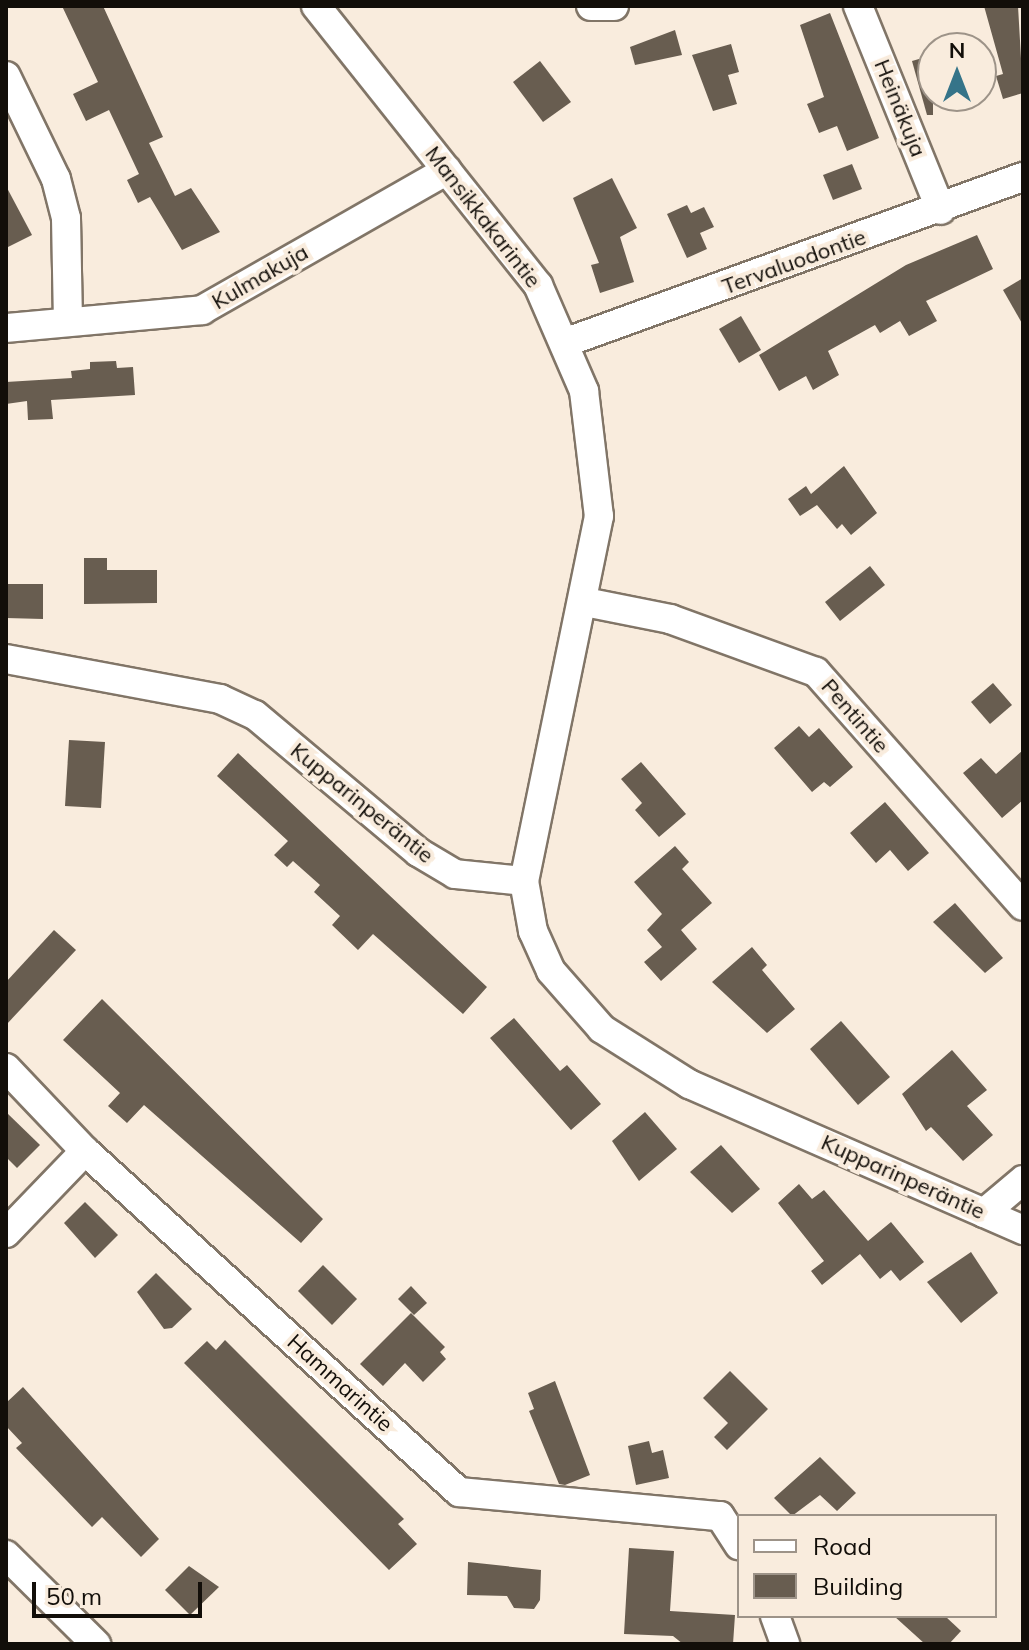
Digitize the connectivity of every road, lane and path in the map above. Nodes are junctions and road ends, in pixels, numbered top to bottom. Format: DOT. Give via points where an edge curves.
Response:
graph roads {
  1 [pos="316,6"];
  2 [pos="591,6"];
  3 [pos="614,6"];
  4 [pos="858,6"];
  5 [pos="6,76"];
  6 [pos="447,170"];
  7 [pos="1023,177"];
  8 [pos="941,210"];
  9 [pos="68,321"];
  10 [pos="6,328"];
  11 [pos="564,343"];
  12 [pos="585,602"];
  13 [pos="6,659"];
  14 [pos="524,881"];
  15 [pos="1023,906"];
  16 [pos="6,1068"];
  17 [pos="85,1151"];
  18 [pos="1023,1180"];
  19 [pos="984,1213"];
  20 [pos="1023,1230"];
  21 [pos="6,1233"];
  22 [pos="737,1542"];
  23 [pos="6,1555"];
  24 [pos="776,1618"];
  25 [pos="96,1644"];
  26 [pos="785,1644"];
  1 -- 6 [label="street, Mansikkakarintie"];
  2 -- 3 [label="street"];
  4 -- 8 [label="street, Heinäkuja"];
  5 -- 9 [label="street" via="63,205"];
  6 -- 9 [label="street, Kulmakuja" via="202,310"];
  6 -- 11 [label="street, Mansikkakarintie" via="538,285"];
  7 -- 8 [label="street, Tervaluodontie"];
  8 -- 11 [label="street, Tervaluodontie"];
  9 -- 10 [label="street, Kulmakuja"];
  11 -- 12 [label="street, Mansikkakarintie" via="584,391 599,516"];
  12 -- 14 [label="street, Mansikkakarintie"];
  12 -- 15 [label="street, Pentintie" via="670,619 816,672"];
  13 -- 14 [label="street, Kupparinperäntie" via="220,699 255,715 418,852 455,874"];
  14 -- 19 [label="street, Kupparinperäntie" via="533,931 551,971 602,1029 689,1084"];
  16 -- 17 [label="street"];
  17 -- 21 [label="street"];
  17 -- 22 [label="street, Hammarintie" via="459,1492 720,1516"];
  18 -- 19 [label="street"];
  19 -- 20 [label="street, Kupparinperäntie"];
  23 -- 25 [label="street"];
  24 -- 26 [label="street"];
}
